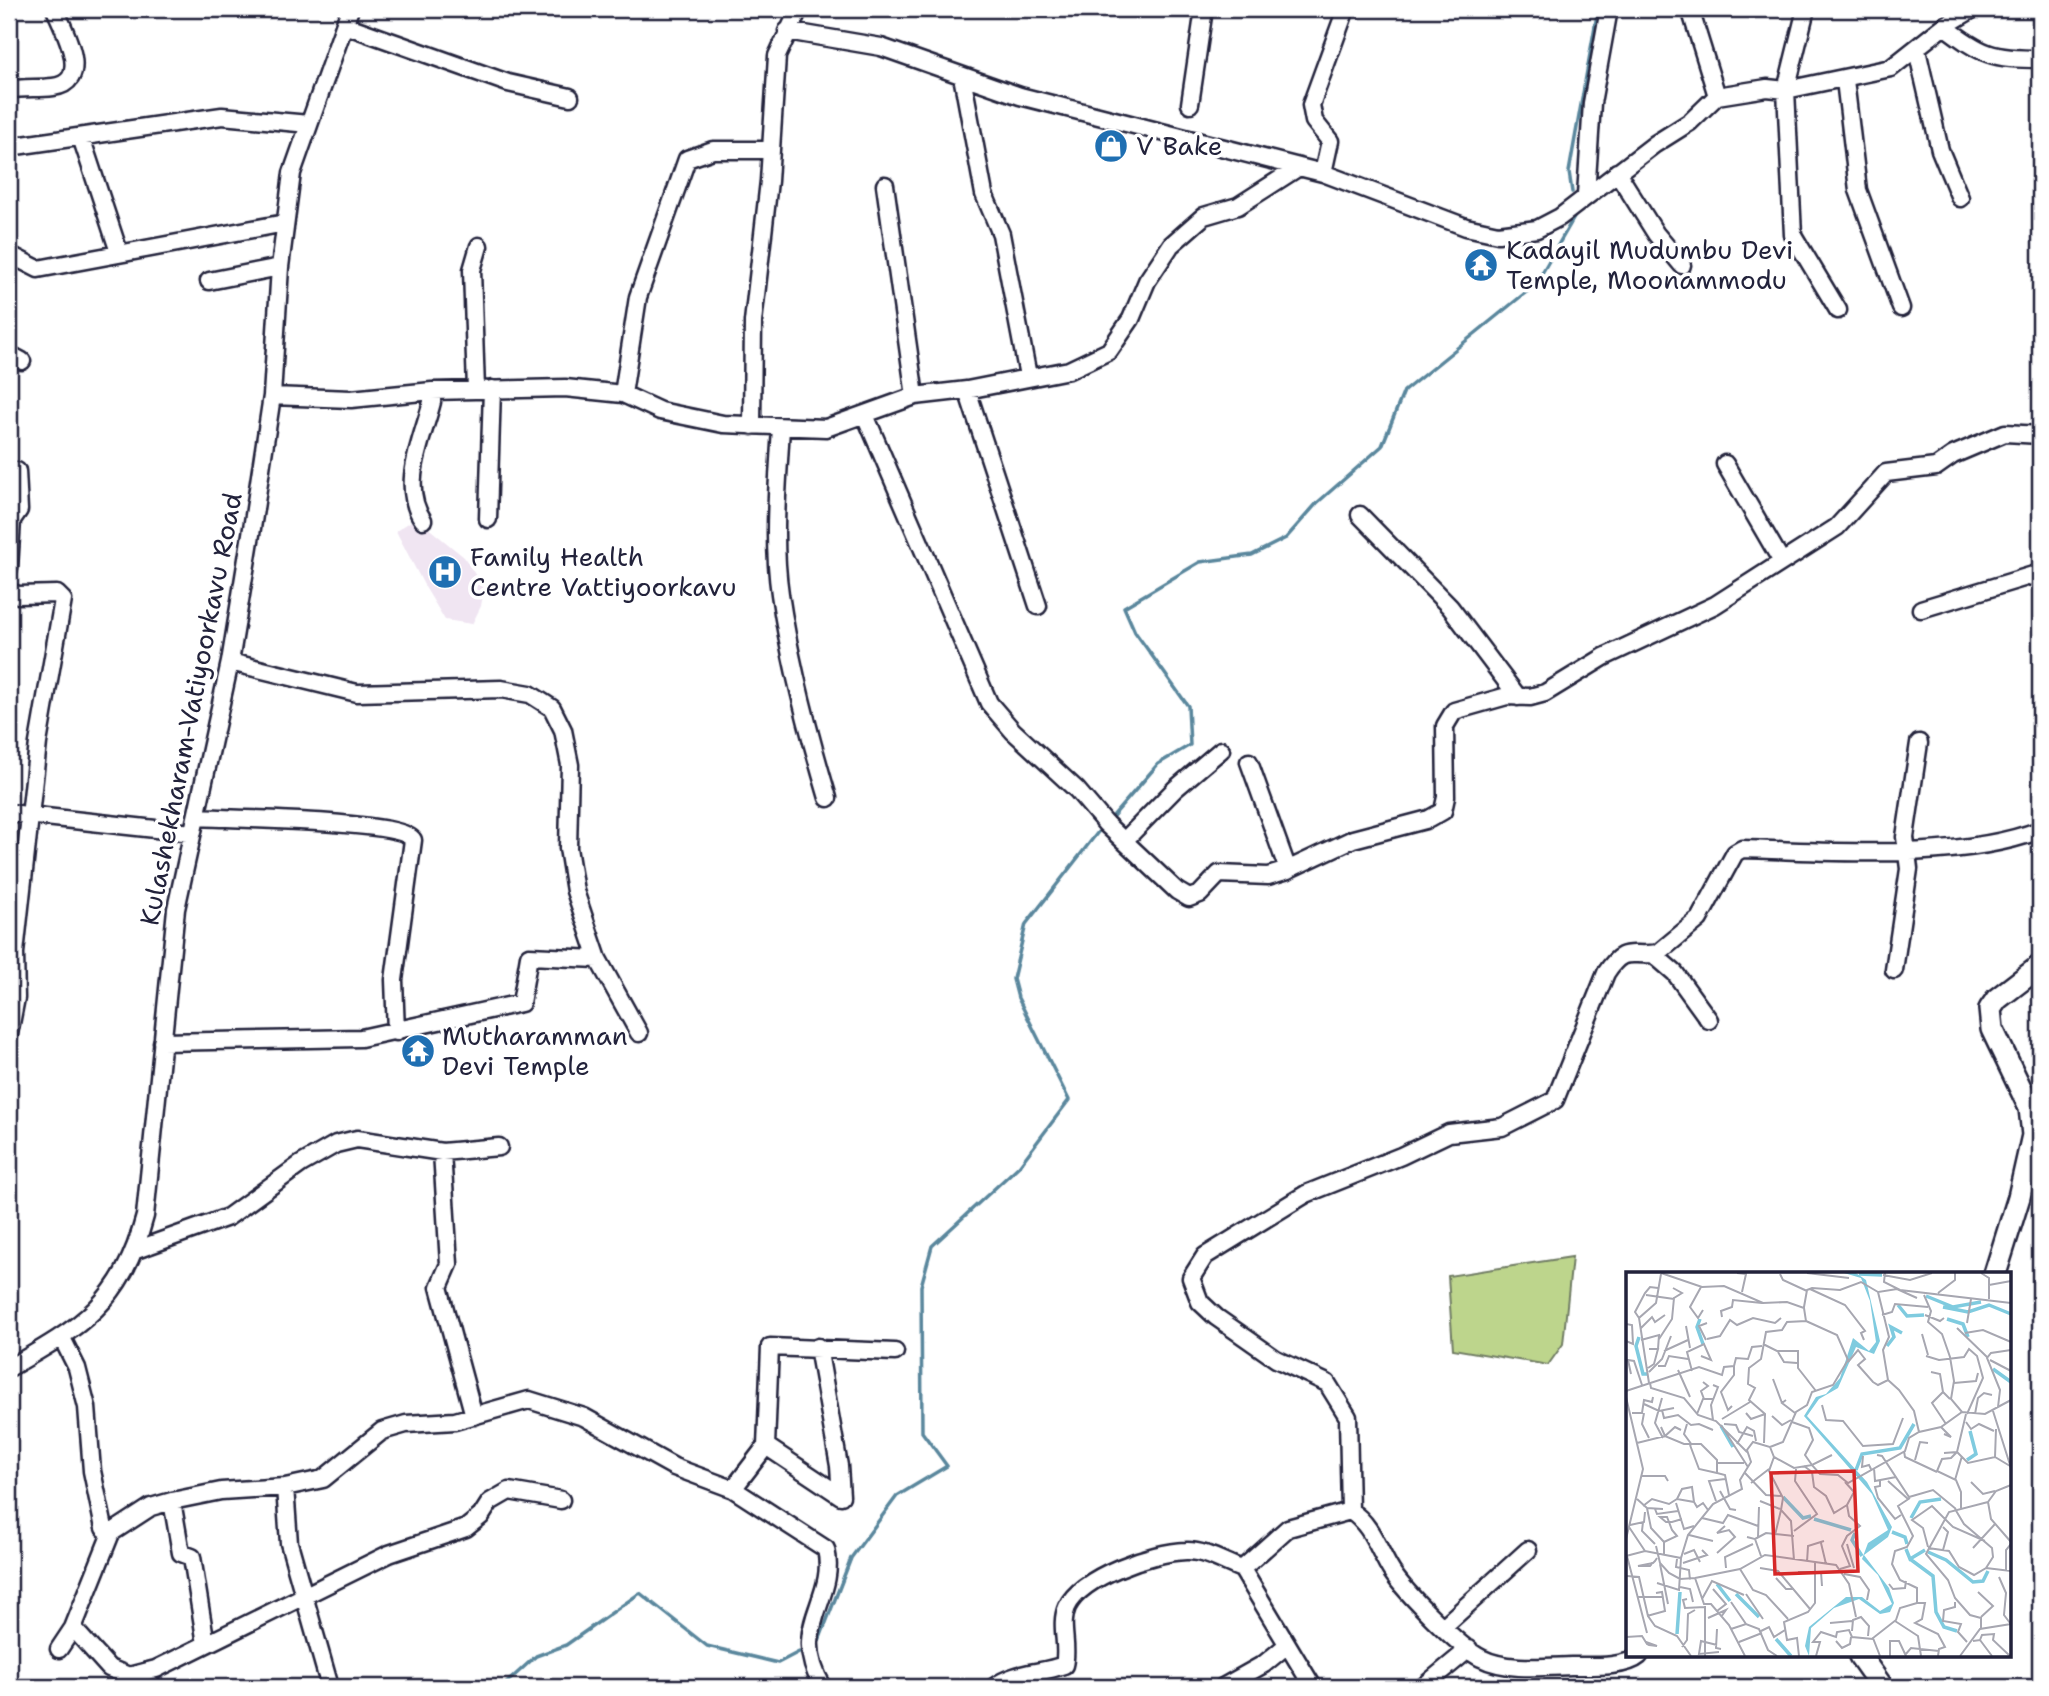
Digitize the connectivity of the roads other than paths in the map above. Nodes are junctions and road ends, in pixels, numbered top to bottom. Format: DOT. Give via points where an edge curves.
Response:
graph roads {
  1 [pos="55,9"];
  2 [pos="799,9"];
  3 [pos="1204,9"];
  4 [pos="1346,9"];
  5 [pos="1609,9"];
  6 [pos="1690,9"];
  7 [pos="1806,9"];
  8 [pos="1973,9"];
  9 [pos="347,17"];
  10 [pos="1944,26"];
  11 [pos="788,31"];
  12 [pos="1917,50"];
  13 [pos="2040,59"];
  14 [pos="962,76"];
  15 [pos="1845,80"];
  16 [pos="9,90"];
  17 [pos="1786,90"];
  18 [pos="1717,96"];
  19 [pos="570,97"];
  20 [pos="1191,104"];
  21 [pos="309,124"];
  22 [pos="81,136"];
  23 [pos="9,147"];
  24 [pos="769,150"];
  25 [pos="1299,167"];
  26 [pos="1617,172"];
  27 [pos="1323,173"];
  28 [pos="885,185"];
  29 [pos="1586,195"];
  30 [pos="1960,198"];
  31 [pos="285,223"];
  32 [pos="479,246"];
  33 [pos="118,252"];
  34 [pos="9,254"];
  35 [pos="1682,265"];
  36 [pos="280,267"];
  37 [pos="209,281"];
  38 [pos="1901,308"];
  39 [pos="1838,310"];
  40 [pos="1028,376"];
  41 [pos="484,390"];
  42 [pos="967,390"];
  43 [pos="432,391"];
  44 [pos="623,394"];
  45 [pos="272,396"];
  46 [pos="915,396"];
  47 [pos="865,415"];
  48 [pos="752,426"];
  49 [pos="781,427"];
  50 [pos="2040,435"];
  51 [pos="1725,464"];
  52 [pos="18,471"];
  53 [pos="1360,515"];
  54 [pos="488,519"];
  55 [pos="423,520"];
  56 [pos="1782,562"];
  57 [pos="9,568"];
  58 [pos="2040,573"];
  59 [pos="9,591"];
  60 [pos="1038,606"];
  61 [pos="1921,608"];
  62 [pos="230,662"];
  63 [pos="1518,697"];
  64 [pos="1919,743"];
  65 [pos="1221,750"];
  66 [pos="1249,762"];
  67 [pos="828,798"];
  68 [pos="9,813"];
  69 [pos="29,815"];
  70 [pos="194,825"];
  71 [pos="2040,830"];
  72 [pos="1124,841"];
  73 [pos="1908,852"];
  74 [pos="1288,870"];
  75 [pos="12,954"];
  76 [pos="1653,954"];
  77 [pos="598,959"];
  78 [pos="2040,966"];
  79 [pos="1894,970"];
  80 [pos="1709,1020"];
  81 [pos="396,1032"];
  82 [pos="639,1033"];
  83 [pos="9,1034"];
  84 [pos="162,1042"];
  85 [pos="499,1147"];
  86 [pos="442,1152"];
  87 [pos="136,1250"];
  88 [pos="1996,1272"];
  89 [pos="62,1338"];
  90 [pos="818,1347"];
  91 [pos="895,1352"];
  92 [pos="9,1368"];
  93 [pos="474,1416"];
  94 [pos="766,1446"];
  95 [pos="285,1487"];
  96 [pos="733,1489"];
  97 [pos="561,1500"];
  98 [pos="172,1501"];
  99 [pos="1350,1511"];
  100 [pos="111,1534"];
  101 [pos="1528,1550"];
  102 [pos="1242,1569"];
  103 [pos="305,1596"];
  104 [pos="1444,1626"];
  105 [pos="73,1628"];
  106 [pos="206,1644"];
  107 [pos="1287,1645"];
  108 [pos="59,1649"];
  109 [pos="1469,1649"];
  110 [pos="1633,1658"];
  111 [pos="1861,1658"];
  112 [pos="1048,1671"];
  113 [pos="330,1687"];
  114 [pos="822,1687"];
  115 [pos="994,1687"];
  116 [pos="1054,1687"];
  117 [pos="1223,1687"];
  118 [pos="1313,1687"];
  119 [pos="1423,1687"];
  120 [pos="1882,1687"];
  1 -- 16 [label="street" via="73,51 71,77 53,87"];
  2 -- 11 [label="street"];
  3 -- 20 [label="street"];
  4 -- 27 [label="street" via="1311,105 1314,121 1330,141"];
  5 -- 29 [label="street" via="1592,103"];
  6 -- 18 [label="street"];
  7 -- 17 [label="street"];
  8 -- 10 [label="street"];
  9 -- 19 [label="street" via="508,83"];
  9 -- 21 [label="street, Kulashekharam-Vatiyoorkavu Road"];
  10 -- 12 [label="street"];
  10 -- 13 [label="street" via="1975,50 2009,59"];
  11 -- 14 [label="street" via="881,47"];
  11 -- 24 [label="street" via="777,56"];
  12 -- 15 [label="street" via="1891,68"];
  12 -- 30 [label="street" via="1940,150"];
  14 -- 25 [label="street" via="1020,96"];
  14 -- 40 [label="street" via="984,194 1001,234"];
  15 -- 17 [label="street"];
  15 -- 38 [label="street" via="1858,190"];
  17 -- 18 [label="street" via="1767,88"];
  17 -- 39 [label="street" via="1793,235"];
  18 -- 26 [label="street" via="1690,122"];
  21 -- 22 [label="street" via="222,116"];
  21 -- 31 [label="street, Kulashekharam-Vatiyoorkavu Road" via="292,173"];
  22 -- 23 [label="street"];
  22 -- 33 [label="street"];
  24 -- 44 [label="street" via="713,150 687,159 638,297"];
  24 -- 48 [label="street" via="753,322"];
  25 -- 27 [label="street"];
  25 -- 40 [label="street" via="1238,206 1204,216 1171,245 1109,351 1069,370"];
  26 -- 29 [label="street"];
  26 -- 35 [label="street" via="1656,234"];
  27 -- 29 [label="street" via="1499,234 1537,229"];
  28 -- 46 [label="street"];
  31 -- 33 [label="street"];
  31 -- 36 [label="street, Kulashekharam-Vatiyoorkavu Road"];
  32 -- 41 [label="street" via="472,270"];
  33 -- 34 [label="street" via="38,269"];
  36 -- 37 [label="street"];
  36 -- 45 [label="street, Kulashekharam-Vatiyoorkavu Road"];
  40 -- 42 [label="street"];
  41 -- 43 [label="street"];
  41 -- 44 [label="street" via="565,388"];
  41 -- 54 [label="street"];
  42 -- 46 [label="street"];
  42 -- 60 [label="street"];
  43 -- 45 [label="street" via="351,399"];
  43 -- 55 [label="street" via="413,470 414,508"];
  44 -- 48 [label="street" via="660,411"];
  45 -- 62 [label="street, Kulashekharam-Vatiyoorkavu Road"];
  46 -- 47 [label="street"];
  47 -- 49 [label="street" via="826,428"];
  47 -- 72 [label="street" via="989,703"];
  48 -- 49 [label="street"];
  49 -- 67 [label="street" via="776,503 780,593 804,716"];
  50 -- 56 [label="street" via="2005,433 1936,467 1886,473 1837,527"];
  51 -- 56 [label="street"];
  52 -- 57 [label="street" via="19,510 12,520"];
  53 -- 63 [label="street" via="1450,607"];
  56 -- 63 [label="street" via="1715,605 1604,657 1545,693"];
  58 -- 61 [label="street"];
  59 -- 69 [label="street" via="18,595 57,593 63,600"];
  62 -- 70 [label="street, Kulashekharam-Vatiyoorkavu Road"];
  62 -- 77 [label="street" via="357,693 501,689 542,699 563,730 570,765 571,869"];
  63 -- 74 [label="street" via="1460,708 1447,720 1446,797 1439,815 1353,839"];
  64 -- 73 [label="street" via="1905,837"];
  65 -- 72 [label="street"];
  66 -- 74 [label="street"];
  68 -- 69 [label="street"];
  69 -- 70 [label="street"];
  69 -- 75 [label="street"];
  70 -- 81 [label="street" via="350,823 411,835 411,876 394,980"];
  70 -- 84 [label="street, Kulashekharam-Vatiyoorkavu Road" via="176,909"];
  71 -- 73 [label="street" via="2017,839"];
  72 -- 74 [label="street" via="1189,898 1200,894 1219,874 1268,876"];
  73 -- 76 [label="street" via="1742,849 1730,859 1699,919"];
  73 -- 79 [label="street"];
  75 -- 83 [label="street" via="16,998"];
  76 -- 80 [label="street" via="1675,973"];
  76 -- 99 [label="street" via="1629,952 1614,961 1555,1100 1502,1128 1449,1133 1306,1194 1205,1256 1192,1272 1192,1287 1200,1303 1216,1317 1276,1359 1327,1383 1348,1417"];
  77 -- 81 [label="street" via="532,955 527,960 521,1003"];
  77 -- 82 [label="street"];
  78 -- 88 [label="main road" via="1990,1009 1992,1029 2030,1108 2033,1135"];
  81 -- 84 [label="street" via="361,1038"];
  84 -- 87 [label="street, Kulashekharam-Vatiyoorkavu Road" via="145,1216"];
  85 -- 86 [label="street"];
  86 -- 87 [label="street" via="357,1139 336,1144 228,1217"];
  86 -- 93 [label="street" via="449,1264 439,1287"];
  87 -- 89 [label="street, Kulashekharam-Vatiyoorkavu Road" via="102,1305"];
  89 -- 92 [label="street, Kulashekharam-Vatiyoorkavu Road"];
  89 -- 100 [label="street" via="77,1368 87,1407 92,1471 104,1528"];
  90 -- 91 [label="street"];
  90 -- 94 [label="street" via="770,1347"];
  90 -- 94 [label="street" via="841,1496"];
  93 -- 95 [label="street" via="382,1431 323,1479"];
  93 -- 96 [label="street" via="529,1400 584,1417 674,1467"];
  94 -- 96 [label="street"];
  95 -- 98 [label="street" via="221,1490"];
  95 -- 103 [label="street" via="289,1542"];
  96 -- 114 [label="street" via="826,1549 830,1567 811,1622 809,1656"];
  97 -- 103 [label="street" via="509,1491 490,1502 466,1528 390,1554"];
  98 -- 100 [label="street" via="151,1507"];
  98 -- 106 [label="street" via="181,1553 192,1558"];
  99 -- 102 [label="street" via="1288,1528"];
  99 -- 104 [label="street" via="1362,1518 1393,1573"];
  100 -- 105 [label="street"];
  101 -- 104 [label="street"];
  102 -- 107 [label="street"];
  102 -- 112 [label="street" via="1187,1550 1106,1574 1068,1606 1063,1620 1064,1665"];
  103 -- 106 [label="street"];
  103 -- 113 [label="street"];
  104 -- 109 [label="street"];
  105 -- 106 [label="street" via="109,1668 130,1676 156,1669"];
  105 -- 108 [label="street"];
  107 -- 117 [label="street"];
  107 -- 118 [label="street"];
  109 -- 110 [label="street" via="1480,1658 1528,1667 1616,1664"];
  109 -- 119 [label="street"];
  111 -- 120 [label="main road"];
  112 -- 115 [label="street" via="1009,1676"];
  112 -- 116 [label="street"];
}
